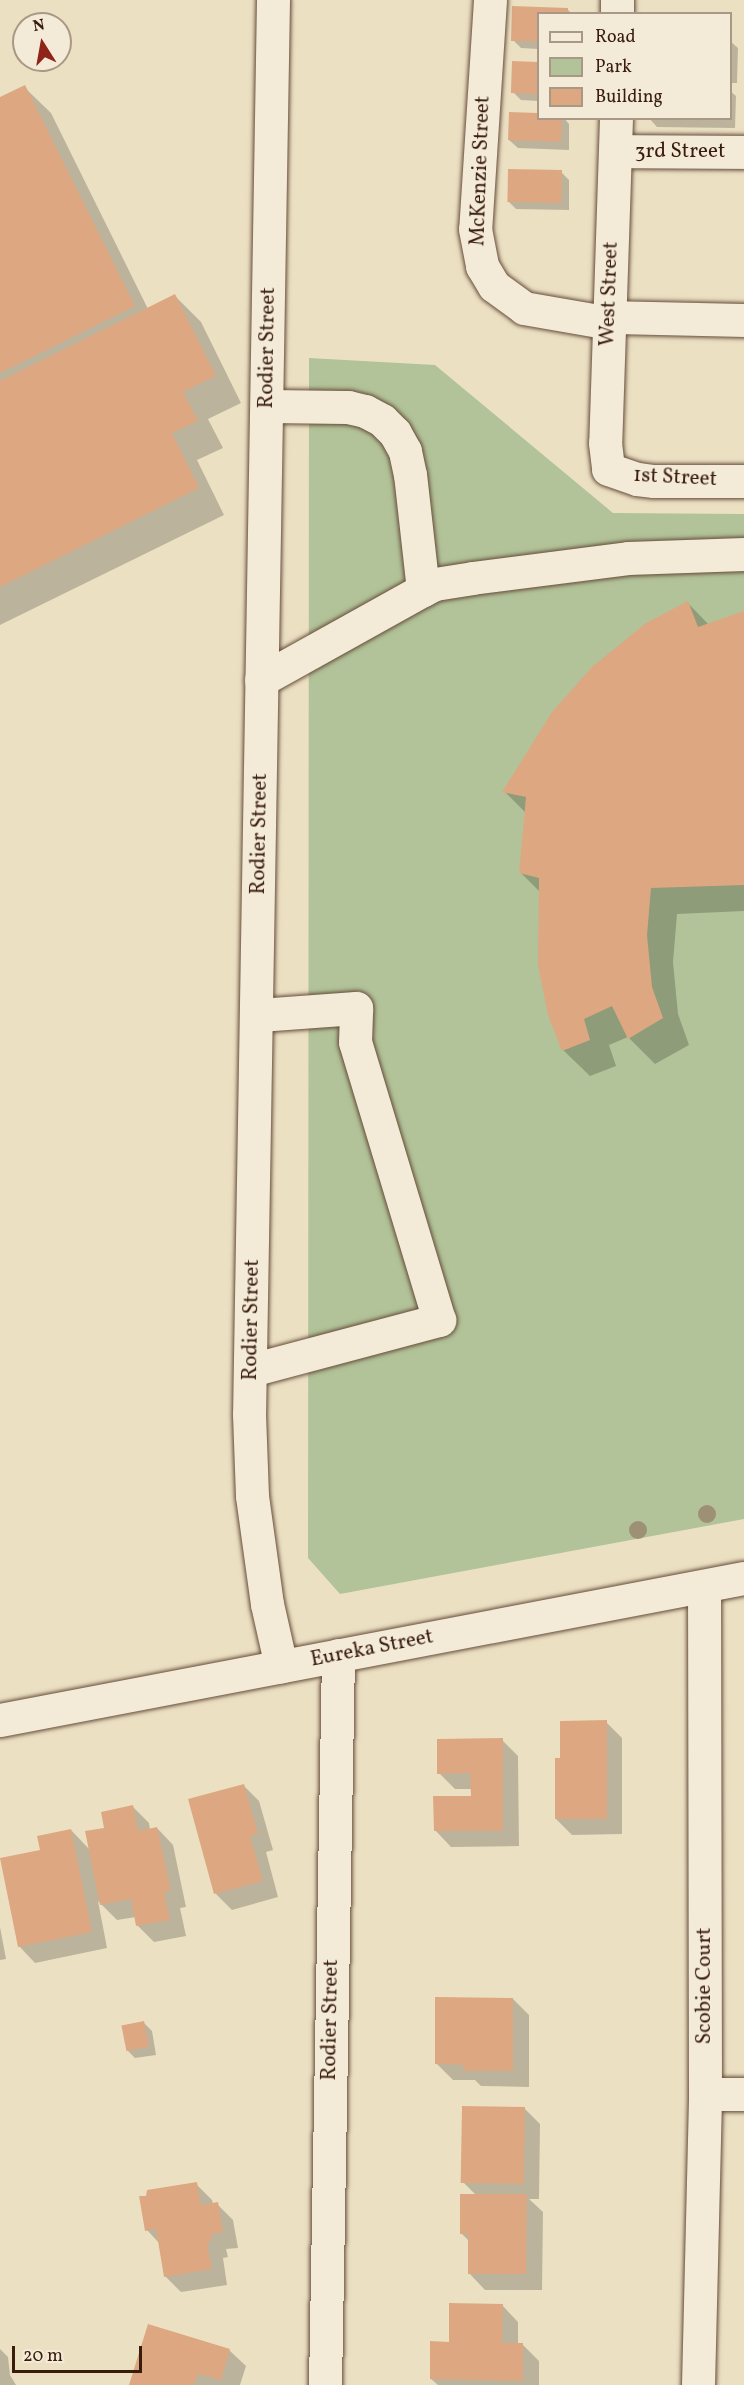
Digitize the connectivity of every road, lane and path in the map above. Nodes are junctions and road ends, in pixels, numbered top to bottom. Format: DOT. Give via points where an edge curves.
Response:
graph roads {
  1 [pos="273,0"];
  2 [pos="490,0"];
  3 [pos="616,120"];
  4 [pos="615,151"];
  5 [pos="744,152"];
  6 [pos="610,320"];
  7 [pos="744,320"];
  8 [pos="267,406"];
  9 [pos="608,469"];
  10 [pos="744,481"];
  11 [pos="744,554"];
  12 [pos="423,590"];
  13 [pos="261,681"];
  14 [pos="258,1016"];
  15 [pos="251,1370"];
  16 [pos="744,1578"];
  17 [pos="704,1586"];
  18 [pos="338,1655"];
  19 [pos="281,1666"];
  20 [pos="0,1720"];
  21 [pos="705,2094"];
  22 [pos="744,2094"];
  23 [pos="325,2385"];
  24 [pos="698,2385"];
  1 -- 8 [label="street, Rodier Street"];
  2 -- 6 [label="street, McKenzie Street" via="476,229 482,266 494,286 524,308"];
  3 -- 4 [label="street, West Street"];
  4 -- 5 [label="street, 3rd Street"];
  4 -- 6 [label="street, West Street"];
  6 -- 7 [label="street, McKenzie Street"];
  6 -- 9 [label="street, West Street" via="605,443"];
  8 -- 12 [label="street" via="348,407 382,420 395,433 405,451 410,475"];
  8 -- 13 [label="street, Rodier Street"];
  9 -- 10 [label="street, 1st Street" via="654,481"];
  11 -- 12 [label="street" via="628,558 472,578"];
  12 -- 13 [label="street"];
  13 -- 14 [label="street, Rodier Street"];
  14 -- 15 [label="street, Rodier Street"];
  14 -- 15 [label="street" via="356,1008 355,1042 439,1320"];
  15 -- 19 [label="street, Rodier Street" via="252,1496 267,1604"];
  16 -- 17 [label="street, Eureka Street"];
  17 -- 18 [label="street, Eureka Street"];
  17 -- 21 [label="street, Scobie Court"];
  18 -- 19 [label="street, Eureka Street"];
  18 -- 23 [label="street, Rodier Street"];
  19 -- 20 [label="street, Eureka Street"];
  21 -- 22 [label="street"];
  21 -- 24 [label="street, Scobie Court"];
}
